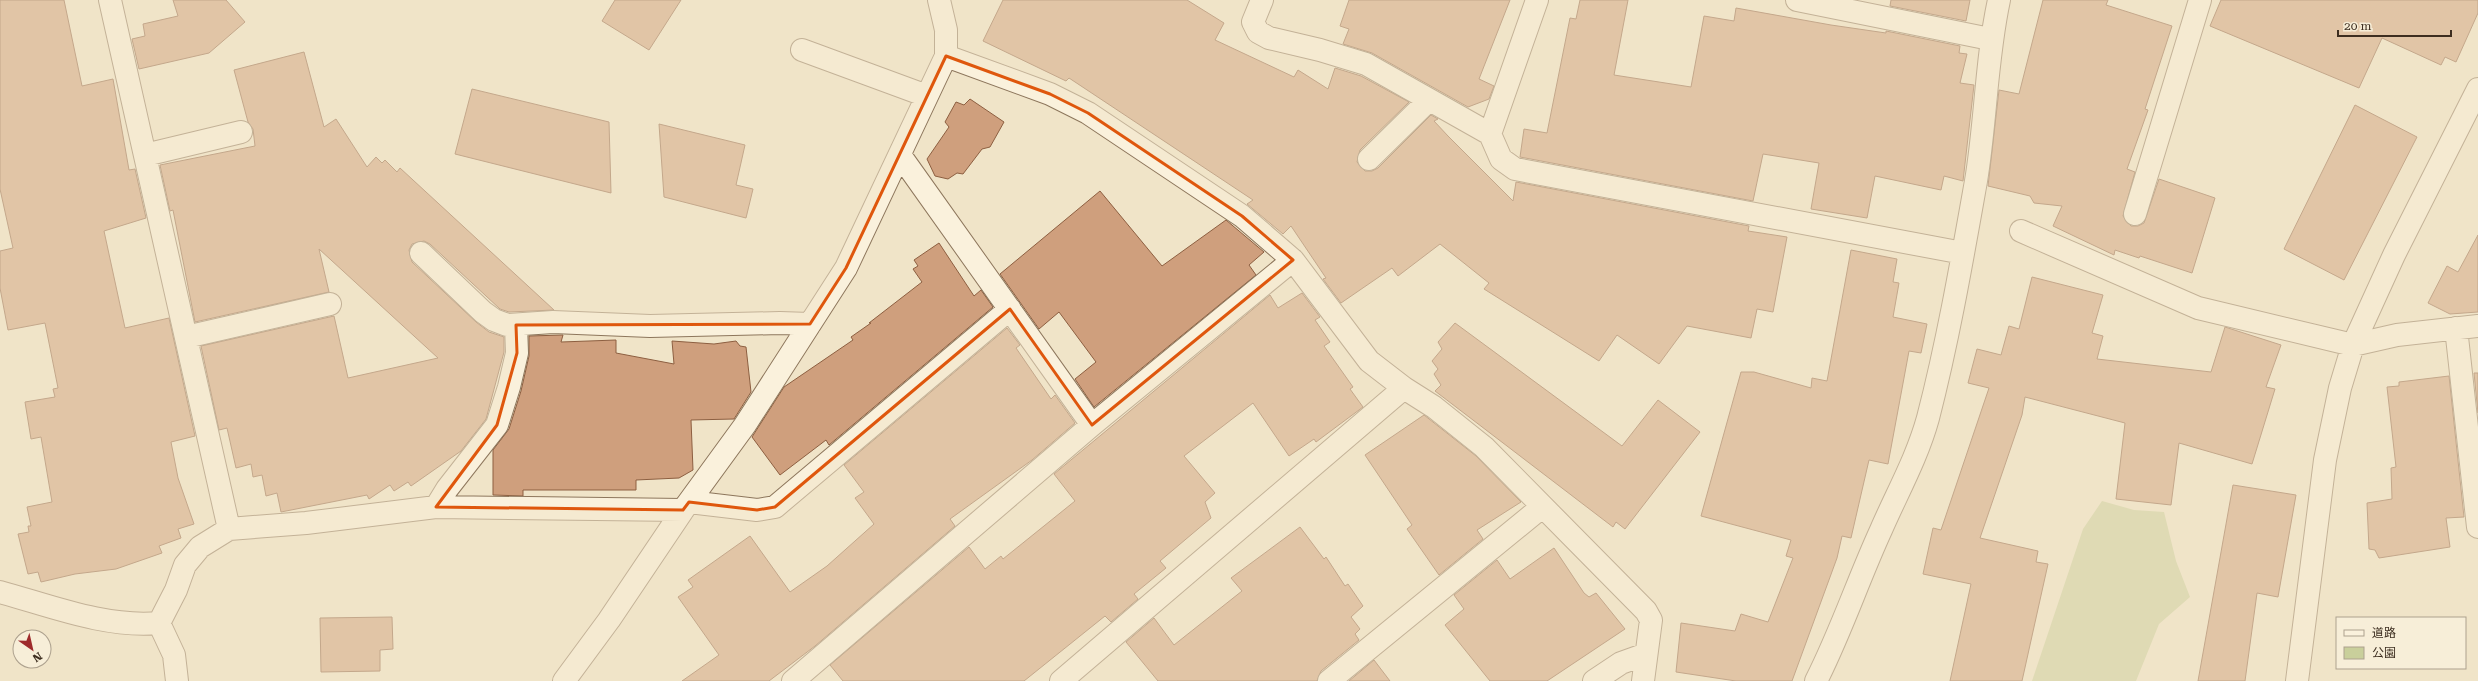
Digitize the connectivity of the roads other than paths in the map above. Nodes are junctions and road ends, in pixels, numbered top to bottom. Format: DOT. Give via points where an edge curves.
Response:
graph roads {
  1 [pos="110,0"];
  2 [pos="939,0"];
  3 [pos="1262,0"];
  4 [pos="1538,0"];
  5 [pos="1797,0"];
  6 [pos="1999,0"];
  7 [pos="2200,0"];
  8 [pos="1990,39"];
  9 [pos="802,50"];
  10 [pos="946,56"];
  11 [pos="2478,89"];
  12 [pos="927,96"];
  13 [pos="1428,101"];
  14 [pos="241,132"];
  15 [pos="1490,134"];
  16 [pos="145,155"];
  17 [pos="900,155"];
  18 [pos="1369,159"];
  19 [pos="2135,214"];
  20 [pos="2021,231"];
  21 [pos="421,253"];
  22 [pos="1963,253"];
  23 [pos="1293,260"];
  24 [pos="330,304"];
  25 [pos="1010,309"];
  26 [pos="810,324"];
  27 [pos="516,325"];
  28 [pos="2478,326"];
  29 [pos="2456,328"];
  30 [pos="186,337"];
  31 [pos="2353,345"];
  32 [pos="1404,388"];
  33 [pos="1092,425"];
  34 [pos="686,506"];
  35 [pos="436,507"];
  36 [pos="1542,507"];
  37 [pos="2478,527"];
  38 [pos="229,529"];
  39 [pos="0,592"];
  40 [pos="159,623"];
  41 [pos="1646,654"];
  42 [pos="573,679"];
  43 [pos="177,681"];
  44 [pos="794,681"];
  45 [pos="1061,681"];
  46 [pos="1328,681"];
  47 [pos="1594,681"];
  48 [pos="1643,681"];
  49 [pos="1816,681"];
  50 [pos="2297,681"];
  1 -- 16 [label="street"];
  2 -- 10 [label="street" via="946,30"];
  3 -- 13 [label="street" via="1253,22 1258,32 1279,42 1320,50 1366,64"];
  4 -- 15 [label="street"];
  5 -- 8 [label="street"];
  6 -- 8 [label="street"];
  7 -- 19 [label="street"];
  8 -- 22 [label="street" via="1977,178"];
  9 -- 12 [label="street"];
  10 -- 12 [label="street"];
  10 -- 23 [label="street" via="1050,94 1088,113 1242,216"];
  11 -- 31 [label="street" via="2394,255"];
  12 -- 17 [label="street"];
  13 -- 15 [label="street"];
  13 -- 18 [label="street"];
  14 -- 16 [label="street"];
  15 -- 22 [label="street" via="1501,159 1515,169"];
  16 -- 30 [label="street"];
  17 -- 25 [label="street"];
  17 -- 26 [label="street" via="846,268"];
  20 -- 31 [label="street" via="2198,308"];
  21 -- 27 [label="street" via="482,312 507,325"];
  22 -- 49 [label="street" via="1927,419 1914,461 1881,530"];
  23 -- 32 [label="street" via="1370,361"];
  23 -- 33 [label="street"];
  24 -- 30 [label="street"];
  25 -- 33 [label="street"];
  25 -- 34 [label="street" via="775,507 757,510"];
  26 -- 27 [label="street" via="780,322 650,326 553,322"];
  26 -- 34 [label="street" via="745,425"];
  27 -- 35 [label="street" via="517,353 497,425"];
  28 -- 29 [label="street"];
  29 -- 31 [label="street" via="2397,335"];
  29 -- 37 [label="street"];
  30 -- 38 [label="street"];
  31 -- 50 [label="street" via="2340,388 2325,460"];
  32 -- 36 [label="street" via="1434,407 1484,447"];
  32 -- 45 [label="street"];
  33 -- 44 [label="street"];
  34 -- 35 [label="street"];
  34 -- 42 [label="street"];
  35 -- 38 [label="street" via="306,523"];
  36 -- 41 [label="street" via="1646,610 1651,620"];
  36 -- 46 [label="street"];
  38 -- 40 [label="street" via="200,547 185,566"];
  39 -- 40 [label="street" via="114,622 137,626"];
  40 -- 43 [label="street" via="174,655"];
  41 -- 47 [label="street" via="1621,663"];
  41 -- 48 [label="street"];
}
